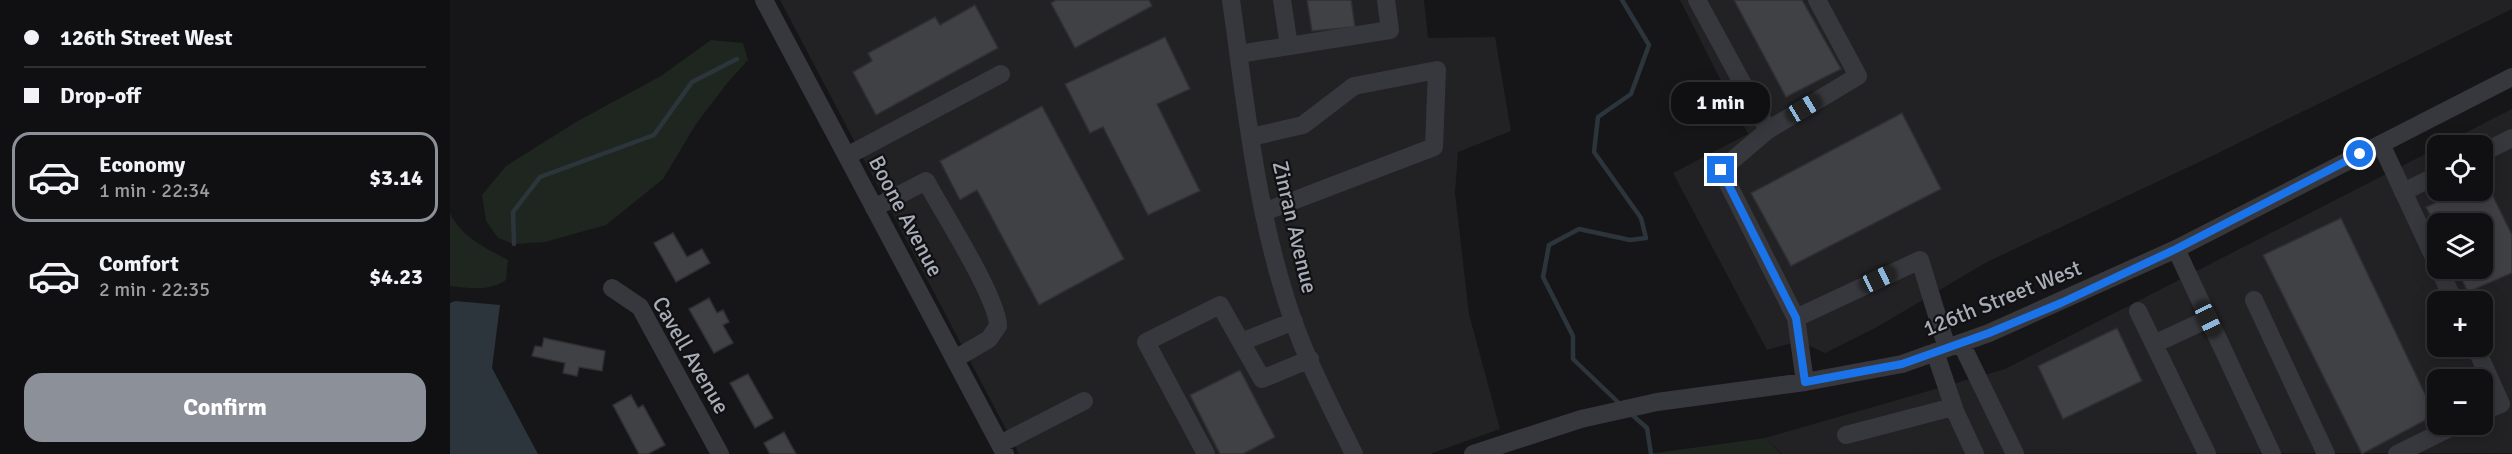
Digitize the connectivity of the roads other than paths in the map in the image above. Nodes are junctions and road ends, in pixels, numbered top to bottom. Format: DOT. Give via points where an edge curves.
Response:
graph roads {
  1 [pos="764,0"];
  2 [pos="1231,0"];
  3 [pos="1282,0"];
  4 [pos="1386,0"];
  5 [pos="1696,0"];
  6 [pos="1817,0"];
  7 [pos="1289,46"];
  8 [pos="1239,54"];
  9 [pos="1001,74"];
  10 [pos="2512,77"];
  11 [pos="1768,130"];
  12 [pos="1251,137"];
  13 [pos="2512,138"];
  14 [pos="2381,144"];
  15 [pos="2493,148"];
  16 [pos="847,156"];
  17 [pos="2427,180"];
  18 [pos="2403,192"];
  19 [pos="874,208"];
  20 [pos="1264,212"];
  21 [pos="2427,243"];
  22 [pos="2176,249"];
  23 [pos="612,288"];
  24 [pos="2254,300"];
  25 [pos="2138,310"];
  26 [pos="1796,318"];
  27 [pos="2208,319"];
  28 [pos="1294,321"];
  29 [pos="1241,342"];
  30 [pos="2154,344"];
  31 [pos="1948,348"];
  32 [pos="955,359"];
  33 [pos="1310,359"];
  34 [pos="1805,382"];
  35 [pos="2493,386"];
  36 [pos="1084,401"];
  37 [pos="1953,407"];
  38 [pos="2493,407"];
  39 [pos="1846,435"];
  40 [pos="2436,435"];
  41 [pos="1002,449"];
  42 [pos="720,454"];
  43 [pos="1206,454"];
  44 [pos="1354,454"];
  45 [pos="1473,454"];
  46 [pos="1975,454"];
  47 [pos="2015,454"];
  48 [pos="2207,454"];
  49 [pos="2271,454"];
  50 [pos="2326,454"];
  51 [pos="2397,454"];
  1 -- 16 [label="street, Boone Avenue"];
  2 -- 8 [label="street, Zinran Avenue"];
  3 -- 7 [label="street"];
  4 -- 7 [label="street" via="1390,30"];
  5 -- 11 [label="street"];
  6 -- 11 [label="street" via="1858,76"];
  7 -- 8 [label="street"];
  8 -- 12 [label="street, Zinran Avenue"];
  9 -- 16 [label="street"];
  10 -- 14 [label="street, 126th Street West"];
  11 -- 26 [label="street" via="1721,170"];
  12 -- 20 [label="street, Zinran Avenue"];
  12 -- 20 [label="street" via="1303,125 1354,86 1437,70 1434,147"];
  13 -- 15 [label="street"];
  14 -- 18 [label="street"];
  14 -- 22 [label="street, 126th Street West"];
  16 -- 19 [label="street, Boone Avenue"];
  17 -- 18 [label="street"];
  18 -- 21 [label="street"];
  19 -- 32 [label="street, Boone Avenue"];
  19 -- 32 [label="street" via="926,181 986,290 996,309 998,326 989,339"];
  20 -- 28 [label="street, Zinran Avenue"];
  22 -- 27 [label="street"];
  22 -- 31 [label="street, 126th Street West" via="2061,303"];
  23 -- 42 [label="street, Cavell Avenue" via="640,307"];
  24 -- 50 [label="street"];
  25 -- 30 [label="street"];
  26 -- 31 [label="street" via="1920,260"];
  26 -- 34 [label="street"];
  27 -- 30 [label="street"];
  27 -- 49 [label="street"];
  28 -- 29 [label="street"];
  28 -- 33 [label="street, Zinran Avenue"];
  29 -- 33 [label="street" via="1262,379"];
  29 -- 43 [label="street" via="1220,305 1146,342"];
  30 -- 48 [label="street"];
  31 -- 34 [label="street, 126th Street West" via="1902,364"];
  31 -- 37 [label="street"];
  31 -- 47 [label="street"];
  32 -- 41 [label="street, Boone Avenue"];
  33 -- 44 [label="street, Zinran Avenue"];
  34 -- 45 [label="street, 126th Street West" via="1657,402 1581,419"];
  35 -- 38 [label="street" via="2501,404"];
  36 -- 41 [label="street"];
  37 -- 39 [label="street"];
  37 -- 46 [label="street"];
  40 -- 51 [label="street"];
}
